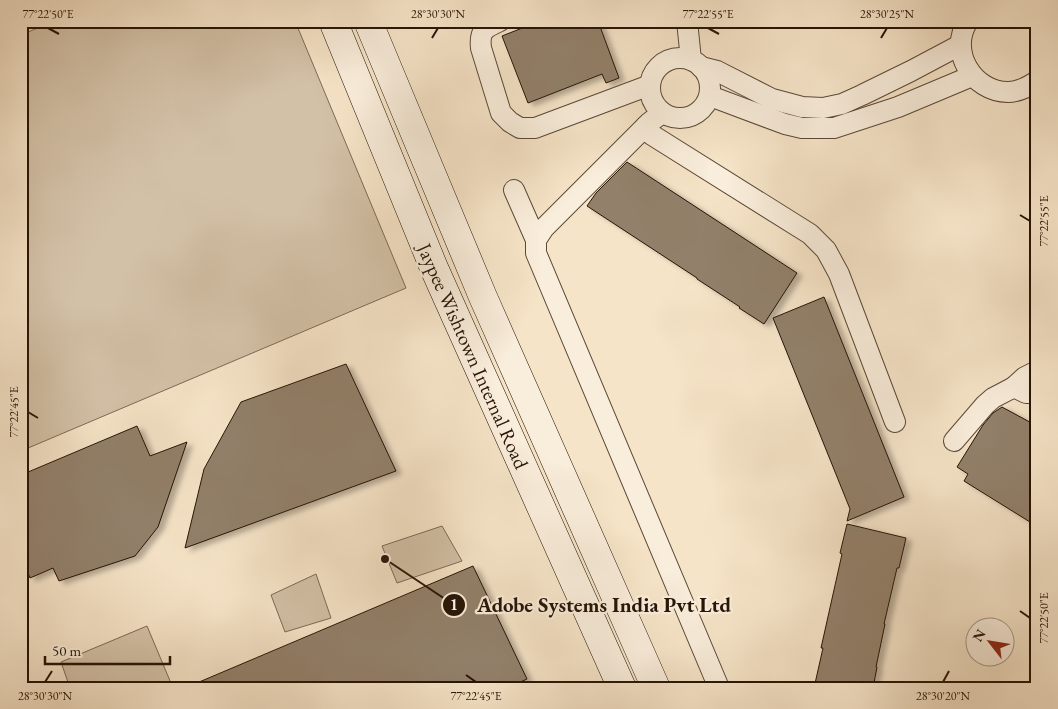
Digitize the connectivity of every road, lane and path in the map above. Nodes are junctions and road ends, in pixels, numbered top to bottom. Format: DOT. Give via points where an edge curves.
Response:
graph roads {
  1 [pos="333,21"];
  2 [pos="368,21"];
  3 [pos="500,21"];
  4 [pos="687,21"];
  5 [pos="968,21"];
  6 [pos="960,45"];
  7 [pos="696,63"];
  8 [pos="972,76"];
  9 [pos="1037,81"];
  10 [pos="650,85"];
  11 [pos="710,96"];
  12 [pos="662,113"];
  13 [pos="646,126"];
  14 [pos="514,190"];
  15 [pos="536,240"];
  16 [pos="1037,371"];
  17 [pos="1014,387"];
  18 [pos="1036,394"];
  19 [pos="895,422"];
  20 [pos="954,441"];
  21 [pos="622,688"];
  22 [pos="656,688"];
  23 [pos="719,688"];
  1 -- 21 [label="street, Jaypee Wishtown Internal Road" via="434,268"];
  2 -- 22 [label="street, Jaypee Wishtown Internal Road" via="483,297"];
  3 -- 10 [label="street" via="484,30 480,38 481,48 501,113 520,128 535,128"];
  4 -- 7 [label="street"];
  5 -- 6 [label="street"];
  6 -- 7 [label="street" via="862,95 823,108 802,107 772,99"];
  6 -- 8 [label="street" via="964,63"];
  7 -- 10 [label="street" via="679,58 667,61 658,68"];
  7 -- 11 [label="street" via="707,75"];
  8 -- 9 [label="street" via="990,89 1008,92 1026,89"];
  8 -- 11 [label="street" via="898,107 834,128 802,128 785,124"];
  10 -- 12 [label="street" via="654,103"];
  11 -- 12 [label="street" via="703,108 691,117 677,119"];
  12 -- 13 [label="street"];
  13 -- 15 [label="street" via="544,228"];
  13 -- 19 [label="street" via="647,131 810,234 826,250 839,274"];
  14 -- 15 [label="street"];
  15 -- 23 [label="street" via="536,253"];
  16 -- 17 [label="street" via="1025,376"];
  17 -- 18 [label="street"];
  17 -- 20 [label="street" via="985,405"];
}
